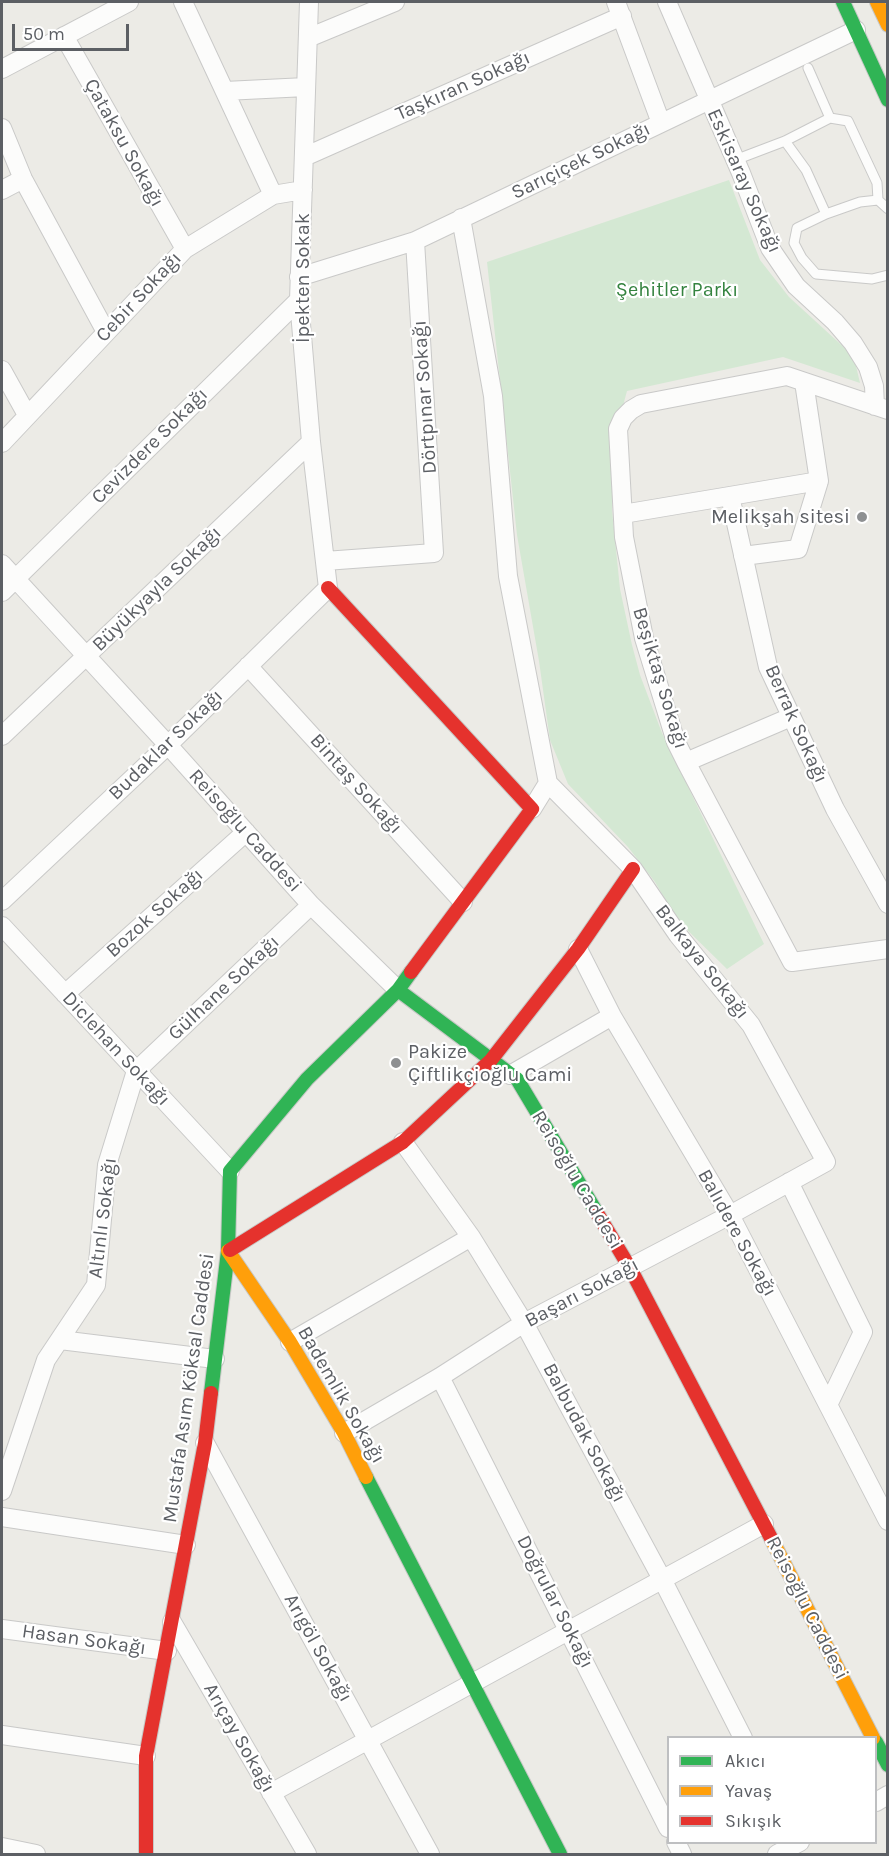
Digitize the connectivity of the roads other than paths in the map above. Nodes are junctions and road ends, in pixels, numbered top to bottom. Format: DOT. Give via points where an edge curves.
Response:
graph roads {
  1 [pos="129,2"];
  2 [pos="183,2"];
  3 [pos="309,2"];
  4 [pos="395,2"];
  5 [pos="668,2"];
  6 [pos="843,2"];
  7 [pos="877,2"];
  8 [pos="101,8"];
  9 [pos="619,9"];
  10 [pos="887,22"];
  11 [pos="856,30"];
  12 [pos="64,36"];
  13 [pos="308,38"];
  14 [pos="808,68"];
  15 [pos="2,69"];
  16 [pos="306,87"];
  17 [pos="225,91"];
  18 [pos="709,100"];
  19 [pos="888,100"];
  20 [pos="830,118"];
  21 [pos="661,123"];
  22 [pos="2,128"];
  23 [pos="785,141"];
  24 [pos="304,157"];
  25 [pos="735,160"];
  26 [pos="23,179"];
  27 [pos="2,190"];
  28 [pos="303,190"];
  29 [pos="273,195"];
  30 [pos="878,200"];
  31 [pos="888,209"];
  32 [pos="826,214"];
  33 [pos="461,218"];
  34 [pos="415,241"];
  35 [pos="184,249"];
  36 [pos="888,274"];
  37 [pos="300,277"];
  38 [pos="298,300"];
  39 [pos="106,332"];
  40 [pos="2,370"];
  41 [pos="804,382"];
  42 [pos="881,408"];
  43 [pos="27,416"];
  44 [pos="311,442"];
  45 [pos="2,443"];
  46 [pos="819,481"];
  47 [pos="730,496"];
  48 [pos="623,514"];
  49 [pos="743,556"];
  50 [pos="325,561"];
  51 [pos="2,564"];
  52 [pos="15,579"];
  53 [pos="328,588"];
  54 [pos="2,592"];
  55 [pos="86,657"];
  56 [pos="248,666"];
  57 [pos="791,717"];
  58 [pos="2,736"];
  59 [pos="168,745"];
  60 [pos="686,762"];
  61 [pos="548,783"];
  62 [pos="532,809"];
  63 [pos="246,832"];
  64 [pos="633,869"];
  65 [pos="2,900"];
  66 [pos="463,903"];
  67 [pos="888,904"];
  68 [pos="311,905"];
  69 [pos="2,926"];
  70 [pos="578,949"];
  71 [pos="888,949"];
  72 [pos="398,990"];
  73 [pos="65,994"];
  74 [pos="612,1017"];
  75 [pos="491,1060"];
  76 [pos="136,1071"];
  77 [pos="510,1075"];
  78 [pos="404,1142"];
  79 [pos="826,1162"];
  80 [pos="230,1171"];
  81 [pos="789,1182"];
  82 [pos="730,1215"];
  83 [pos="471,1237"];
  84 [pos="228,1251"];
  85 [pos="630,1268"];
  86 [pos="524,1323"];
  87 [pos="60,1340"];
  88 [pos="290,1342"];
  89 [pos="215,1359"];
  90 [pos="440,1377"];
  91 [pos="828,1405"];
  92 [pos="344,1433"];
  93 [pos="205,1443"];
  94 [pos="2,1491"];
  95 [pos="2,1517"];
  96 [pos="888,1521"];
  97 [pos="764,1524"];
  98 [pos="186,1545"];
  99 [pos="662,1579"];
  100 [pos="172,1622"];
  101 [pos="2,1629"];
  102 [pos="569,1630"];
  103 [pos="167,1651"];
  104 [pos="472,1683"];
  105 [pos="2,1735"];
  106 [pos="742,1736"];
  107 [pos="872,1736"];
  108 [pos="368,1740"];
  109 [pos="877,1744"];
  110 [pos="146,1756"];
  111 [pos="888,1766"];
  112 [pos="271,1793"];
  113 [pos="667,1824"];
  114 [pos="795,1844"];
  115 [pos="2,1847"];
  116 [pos="36,1854"];
  117 [pos="147,1854"];
  118 [pos="307,1854"];
  119 [pos="430,1854"];
  120 [pos="560,1854"];
  121 [pos="777,1854"];
  1 -- 8 [label="street"];
  2 -- 17 [label="street"];
  3 -- 13 [label="street, İpekten Sokak"];
  4 -- 13 [label="street"];
  5 -- 18 [label="street, Eskisaray Sokağı"];
  6 -- 11 [label="street"];
  7 -- 10 [label="street"];
  8 -- 12 [label="street"];
  9 -- 21 [label="street"];
  9 -- 24 [label="street, Taşkıran Sokağı"];
  11 -- 18 [label="street, Sarıçiçek Sokağı"];
  11 -- 19 [label="street"];
  12 -- 15 [label="street"];
  12 -- 35 [label="street, Çataksu Sokağı"];
  13 -- 16 [label="street, İpekten Sokak"];
  14 -- 20 [label="lane"];
  16 -- 17 [label="street"];
  16 -- 24 [label="street, İpekten Sokak"];
  17 -- 29 [label="street"];
  18 -- 21 [label="street, Sarıçiçek Sokağı"];
  18 -- 25 [label="street, Eskisaray Sokağı"];
  20 -- 23 [label="lane"];
  20 -- 30 [label="lane" via="848,121 877,183"];
  21 -- 33 [label="street, Sarıçiçek Sokağı"];
  22 -- 26 [label="street"];
  23 -- 25 [label="lane"];
  23 -- 32 [label="lane" via="806,170"];
  24 -- 28 [label="street, İpekten Sokak"];
  25 -- 42 [label="street, Eskisaray Sokağı" via="770,248 796,286 853,343 868,367"];
  26 -- 27 [label="street"];
  26 -- 39 [label="street"];
  28 -- 29 [label="street, Cebir Sokağı"];
  28 -- 37 [label="street, İpekten Sokak"];
  29 -- 35 [label="street, Cebir Sokağı"];
  30 -- 31 [label="lane"];
  30 -- 32 [label="lane"];
  32 -- 36 [label="lane" via="797,228 794,243 816,274 872,279"];
  33 -- 34 [label="street, Sarıçiçek Sokağı"];
  33 -- 61 [label="street" via="493,396 508,576"];
  34 -- 37 [label="street, Sarıçiçek Sokağı"];
  34 -- 50 [label="street, Dörtpınar Sokağı" via="434,553"];
  35 -- 39 [label="street, Cebir Sokağı"];
  37 -- 38 [label="street, İpekten Sokak"];
  38 -- 44 [label="street, İpekten Sokak"];
  38 -- 52 [label="street, Cevizdere Sokağı"];
  39 -- 43 [label="street, Cebir Sokağı"];
  40 -- 43 [label="street"];
  41 -- 42 [label="street"];
  41 -- 46 [label="street"];
  41 -- 48 [label="street, Beşiktaş Sokağı" via="787,376 641,404 631,410 618,429"];
  43 -- 45 [label="street, Cebir Sokağı"];
  44 -- 50 [label="street, İpekten Sokak"];
  44 -- 55 [label="street, Büyükyayla Sokağı"];
  46 -- 47 [label="street"];
  46 -- 49 [label="street" via="798,549"];
  47 -- 48 [label="street"];
  47 -- 49 [label="street, Berrak Sokağı"];
  48 -- 60 [label="street, Beşiktaş Sokağı" via="644,638 676,742"];
  49 -- 57 [label="street, Berrak Sokağı" via="768,667"];
  50 -- 53 [label="street, İpekten Sokak"];
  51 -- 52 [label="street, Reisoğlu Caddesi"];
  52 -- 54 [label="street, Cevizdere Sokağı"];
  52 -- 55 [label="street, Reisoğlu Caddesi"];
  53 -- 56 [label="street, Budaklar Sokağı"];
  53 -- 62 [label="street"];
  55 -- 58 [label="street, Büyükyayla Sokağı"];
  55 -- 59 [label="street, Reisoğlu Caddesi"];
  56 -- 59 [label="street, Budaklar Sokağı"];
  56 -- 66 [label="street, Bintaş Sokağı"];
  57 -- 60 [label="street"];
  57 -- 67 [label="street, Berrak Sokağı" via="835,809"];
  59 -- 63 [label="street, Reisoğlu Caddesi"];
  59 -- 65 [label="street, Budaklar Sokağı"];
  60 -- 71 [label="street, Beşiktaş Sokağı" via="792,962"];
  61 -- 62 [label="street"];
  61 -- 64 [label="street, Balkaya Sokağı"];
  62 -- 66 [label="street"];
  63 -- 68 [label="street, Reisoğlu Caddesi"];
  63 -- 73 [label="street, Bozok Sokağı"];
  64 -- 70 [label="street"];
  64 -- 79 [label="street, Balkaya Sokağı" via="678,935 751,1025"];
  66 -- 72 [label="street"];
  68 -- 72 [label="street, Reisoğlu Caddesi"];
  68 -- 76 [label="street, Gülhane Sokağı"];
  69 -- 73 [label="street, Diclehan Sokağı"];
  70 -- 74 [label="street, Balıdere Sokağı"];
  70 -- 75 [label="street"];
  72 -- 75 [label="street, Reisoğlu Caddesi"];
  72 -- 80 [label="street" via="307,1079"];
  73 -- 76 [label="street, Diclehan Sokağı"];
  74 -- 77 [label="street"];
  74 -- 82 [label="street, Balıdere Sokağı"];
  75 -- 77 [label="street, Reisoğlu Caddesi"];
  75 -- 78 [label="street"];
  76 -- 80 [label="street, Diclehan Sokağı"];
  76 -- 87 [label="street, Altınlı Sokağı" via="107,1165 96,1285"];
  77 -- 85 [label="street, Reisoğlu Caddesi" via="517,1079"];
  78 -- 83 [label="street, Balbudak Sokağı"];
  78 -- 84 [label="street"];
  79 -- 81 [label="street, Başarı Sokağı"];
  80 -- 84 [label="street, Mustafa Asım Köksal Caddesi"];
  81 -- 82 [label="street, Başarı Sokağı"];
  81 -- 91 [label="street" via="863,1332"];
  82 -- 85 [label="street, Başarı Sokağı"];
  82 -- 91 [label="street, Balıdere Sokağı"];
  83 -- 86 [label="street, Balbudak Sokağı"];
  83 -- 88 [label="street"];
  84 -- 88 [label="street, Bademlik Sokağı"];
  84 -- 89 [label="street, Mustafa Asım Köksal Caddesi"];
  85 -- 86 [label="street, Başarı Sokağı"];
  85 -- 97 [label="street, Reisoğlu Caddesi"];
  86 -- 90 [label="street, Başarı Sokağı"];
  86 -- 99 [label="street, Balbudak Sokağı"];
  87 -- 89 [label="street"];
  87 -- 94 [label="street, Altınlı Sokağı" via="46,1360"];
  88 -- 92 [label="street, Bademlik Sokağı"];
  89 -- 93 [label="street, Mustafa Asım Köksal Caddesi"];
  90 -- 92 [label="street, Başarı Sokağı"];
  90 -- 102 [label="street, Doğrular Sokağı"];
  91 -- 96 [label="street, Balıdere Sokağı"];
  92 -- 104 [label="street, Bademlik Sokağı"];
  93 -- 98 [label="street, Mustafa Asım Köksal Caddesi"];
  93 -- 108 [label="street, Arıgöl Sokağı"];
  95 -- 98 [label="street"];
  97 -- 99 [label="street"];
  97 -- 107 [label="street, Reisoğlu Caddesi"];
  98 -- 100 [label="street, Mustafa Asım Köksal Caddesi"];
  99 -- 102 [label="street"];
  99 -- 106 [label="street, Balbudak Sokağı"];
  100 -- 103 [label="street, Mustafa Asım Köksal Caddesi"];
  100 -- 112 [label="street, Arıçay Sokağı"];
  101 -- 103 [label="street, Hasan Sokağı"];
  102 -- 104 [label="street"];
  102 -- 113 [label="street, Doğrular Sokağı"];
  103 -- 110 [label="street, Mustafa Asım Köksal Caddesi"];
  104 -- 108 [label="street"];
  104 -- 120 [label="street, Bademlik Sokağı"];
  105 -- 110 [label="street"];
  108 -- 112 [label="street"];
  108 -- 119 [label="street, Arıgöl Sokağı"];
  109 -- 111 [label="street"];
  110 -- 117 [label="street, Mustafa Asım Köksal Caddesi"];
  112 -- 118 [label="street, Arıçay Sokağı"];
  114 -- 121 [label="street"];
  115 -- 116 [label="street"];
}
